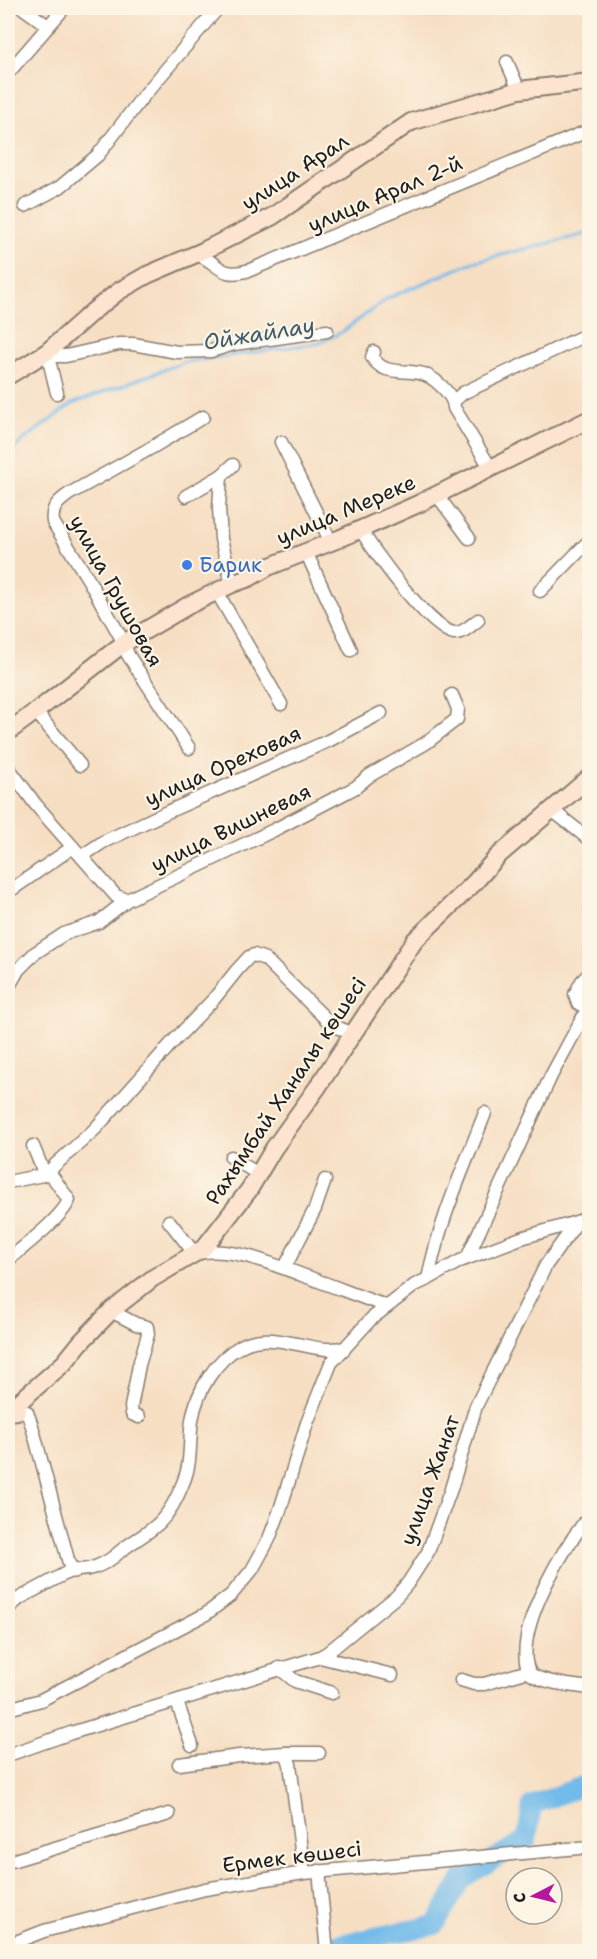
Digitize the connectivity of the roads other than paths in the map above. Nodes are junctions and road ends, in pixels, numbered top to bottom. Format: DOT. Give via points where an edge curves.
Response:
graph roads {
  1 [pos="23,8"];
  2 [pos="64,8"];
  3 [pos="218,8"];
  4 [pos="48,26"];
  5 [pos="507,62"];
  6 [pos="8,73"];
  7 [pos="590,82"];
  8 [pos="519,90"];
  9 [pos="590,130"];
  10 [pos="25,206"];
  11 [pos="197,254"];
  12 [pos="327,331"];
  13 [pos="590,333"];
  14 [pos="47,352"];
  15 [pos="374,352"];
  16 [pos="8,376"];
  17 [pos="57,393"];
  18 [pos="458,397"];
  19 [pos="203,417"];
  20 [pos="590,418"];
  21 [pos="281,441"];
  22 [pos="233,465"];
  23 [pos="490,467"];
  24 [pos="221,476"];
  25 [pos="198,489"];
  26 [pos="437,495"];
  27 [pos="186,496"];
  28 [pos="219,508"];
  29 [pos="361,530"];
  30 [pos="469,538"];
  31 [pos="590,540"];
  32 [pos="331,542"];
  33 [pos="306,552"];
  34 [pos="225,588"];
  35 [pos="540,591"];
  36 [pos="478,620"];
  37 [pos="124,643"];
  38 [pos="351,650"];
  39 [pos="452,695"];
  40 [pos="281,704"];
  41 [pos="36,712"];
  42 [pos="381,713"];
  43 [pos="8,732"];
  44 [pos="189,748"];
  45 [pos="80,765"];
  46 [pos="8,767"];
  47 [pos="590,777"];
  48 [pos="552,810"];
  49 [pos="590,840"];
  50 [pos="77,852"];
  51 [pos="8,891"];
  52 [pos="128,900"];
  53 [pos="590,973"];
  54 [pos="8,988"];
  55 [pos="588,1006"];
  56 [pos="353,1034"];
  57 [pos="485,1113"];
  58 [pos="33,1146"];
  59 [pos="231,1157"];
  60 [pos="48,1174"];
  61 [pos="258,1174"];
  62 [pos="325,1180"];
  63 [pos="8,1182"];
  64 [pos="590,1216"];
  65 [pos="169,1221"];
  66 [pos="577,1222"];
  67 [pos="196,1254"];
  68 [pos="466,1258"];
  69 [pos="8,1260"];
  70 [pos="285,1268"];
  71 [pos="428,1279"];
  72 [pos="386,1306"];
  73 [pos="111,1311"];
  74 [pos="344,1348"];
  75 [pos="12,1411"];
  76 [pos="139,1417"];
  77 [pos="590,1516"];
  78 [pos="70,1571"];
  79 [pos="8,1608"];
  80 [pos="320,1657"];
  81 [pos="279,1668"];
  82 [pos="529,1671"];
  83 [pos="392,1675"];
  84 [pos="460,1680"];
  85 [pos="590,1688"];
  86 [pos="332,1693"];
  87 [pos="177,1702"];
  88 [pos="8,1709"];
  89 [pos="192,1745"];
  90 [pos="285,1753"];
  91 [pos="319,1753"];
  92 [pos="8,1755"];
  93 [pos="179,1764"];
  94 [pos="169,1814"];
  95 [pos="590,1847"];
  96 [pos="8,1862"];
  97 [pos="318,1871"];
  98 [pos="304,1873"];
  99 [pos="8,1945"];
  100 [pos="327,1952"];
  1 -- 4 [label="street"];
  2 -- 4 [label="street"];
  3 -- 10 [label="street" via="98,155 60,187"];
  4 -- 6 [label="street"];
  5 -- 8 [label="street"];
  7 -- 8 [label="street, улица Арал"];
  8 -- 11 [label="street, улица Арал" via="411,122 273,216"];
  9 -- 11 [label="street, улица Арал 2-й" via="250,270 225,272"];
  11 -- 14 [label="street, улица Арал" via="119,291"];
  12 -- 14 [label="street" via="211,351 177,352 119,344 66,356"];
  13 -- 18 [label="street"];
  14 -- 16 [label="street, улица Арал"];
  14 -- 17 [label="street"];
  15 -- 18 [label="street" via="372,357 382,368 421,373"];
  18 -- 23 [label="street" via="454,408"];
  19 -- 37 [label="street, улица Грушовая" via="69,494 52,513 53,522"];
  20 -- 23 [label="street, улица Мереке"];
  21 -- 32 [label="street"];
  22 -- 24 [label="street"];
  23 -- 26 [label="street, улица Мереке"];
  24 -- 25 [label="street"];
  24 -- 28 [label="street"];
  25 -- 27 [label="street"];
  25 -- 28 [label="street" via="208,487 215,492"];
  26 -- 29 [label="street, улица Мереке"];
  26 -- 30 [label="street"];
  28 -- 34 [label="street"];
  29 -- 32 [label="street, улица Мереке"];
  29 -- 36 [label="street" via="410,596 441,627 453,633 462,632"];
  31 -- 35 [label="street"];
  32 -- 33 [label="street, улица Мереке"];
  33 -- 34 [label="street, улица Мереке"];
  33 -- 38 [label="street"];
  34 -- 37 [label="street, улица Мереке"];
  34 -- 40 [label="street"];
  37 -- 41 [label="street, улица Мереке"];
  37 -- 44 [label="street, улица Грушовая"];
  39 -- 52 [label="street, улица Вишневая" via="458,709 456,719 426,743 343,795"];
  41 -- 43 [label="street, улица Мереке"];
  41 -- 45 [label="street"];
  42 -- 50 [label="street, улица Ореховая" via="328,741"];
  46 -- 50 [label="street"];
  47 -- 48 [label="street, Рахымбай Ханалы көшесі"];
  48 -- 49 [label="street"];
  48 -- 56 [label="street, Рахымбай Ханалы көшесі" via="498,856 415,940"];
  50 -- 51 [label="street, улица Ореховая"];
  50 -- 52 [label="street" via="116,896"];
  52 -- 54 [label="street, улица Вишневая" via="99,922 64,934 35,953 18,970"];
  53 -- 55 [label="street" via="575,994 578,1003"];
  55 -- 68 [label="street"];
  56 -- 60 [label="street" via="332,1025 265,959 249,957 95,1129"];
  56 -- 61 [label="street, Рахымбай Ханалы көшесі"];
  57 -- 71 [label="street" via="445,1214"];
  58 -- 60 [label="street"];
  59 -- 61 [label="street"];
  60 -- 63 [label="street"];
  60 -- 69 [label="street" via="67,1196 67,1206"];
  61 -- 67 [label="street, Рахымбай Ханалы көшесі" via="235,1209"];
  62 -- 70 [label="street"];
  64 -- 66 [label="street"];
  65 -- 67 [label="street"];
  66 -- 68 [label="street"];
  66 -- 80 [label="street, улица Жанат" via="546,1265 480,1398 428,1551 397,1596"];
  67 -- 70 [label="street" via="217,1250"];
  67 -- 73 [label="street, Рахымбай Ханалы көшесі" via="153,1278"];
  68 -- 71 [label="street"];
  70 -- 72 [label="street"];
  71 -- 72 [label="street"];
  72 -- 74 [label="street"];
  73 -- 75 [label="street, Рахымбай Ханалы көшесі" via="57,1370"];
  73 -- 76 [label="street" via="147,1327 130,1407 132,1414"];
  74 -- 78 [label="street" via="254,1340 226,1356 205,1383 198,1401 192,1420 187,1473 166,1515 109,1560"];
  74 -- 88 [label="street" via="331,1363 306,1423 269,1539 231,1595 206,1614 51,1696"];
  75 -- 78 [label="street" via="27,1412"];
  77 -- 82 [label="street" via="559,1560 529,1628 525,1654"];
  78 -- 79 [label="street"];
  80 -- 81 [label="street, улица Жанат"];
  80 -- 83 [label="street"];
  81 -- 86 [label="street" via="296,1680"];
  81 -- 87 [label="street, улица Жанат"];
  82 -- 84 [label="street" via="484,1684"];
  82 -- 85 [label="street" via="553,1682"];
  87 -- 89 [label="street"];
  87 -- 92 [label="street, улица Жанат"];
  90 -- 91 [label="street"];
  90 -- 93 [label="street"];
  90 -- 98 [label="street" via="290,1764"];
  94 -- 96 [label="street"];
  95 -- 97 [label="street, Ермек көшесі"];
  97 -- 98 [label="street, Ермек көшесі"];
  97 -- 100 [label="street"];
  98 -- 99 [label="street, Ермек көшесі" via="205,1889 44,1931"];
}
